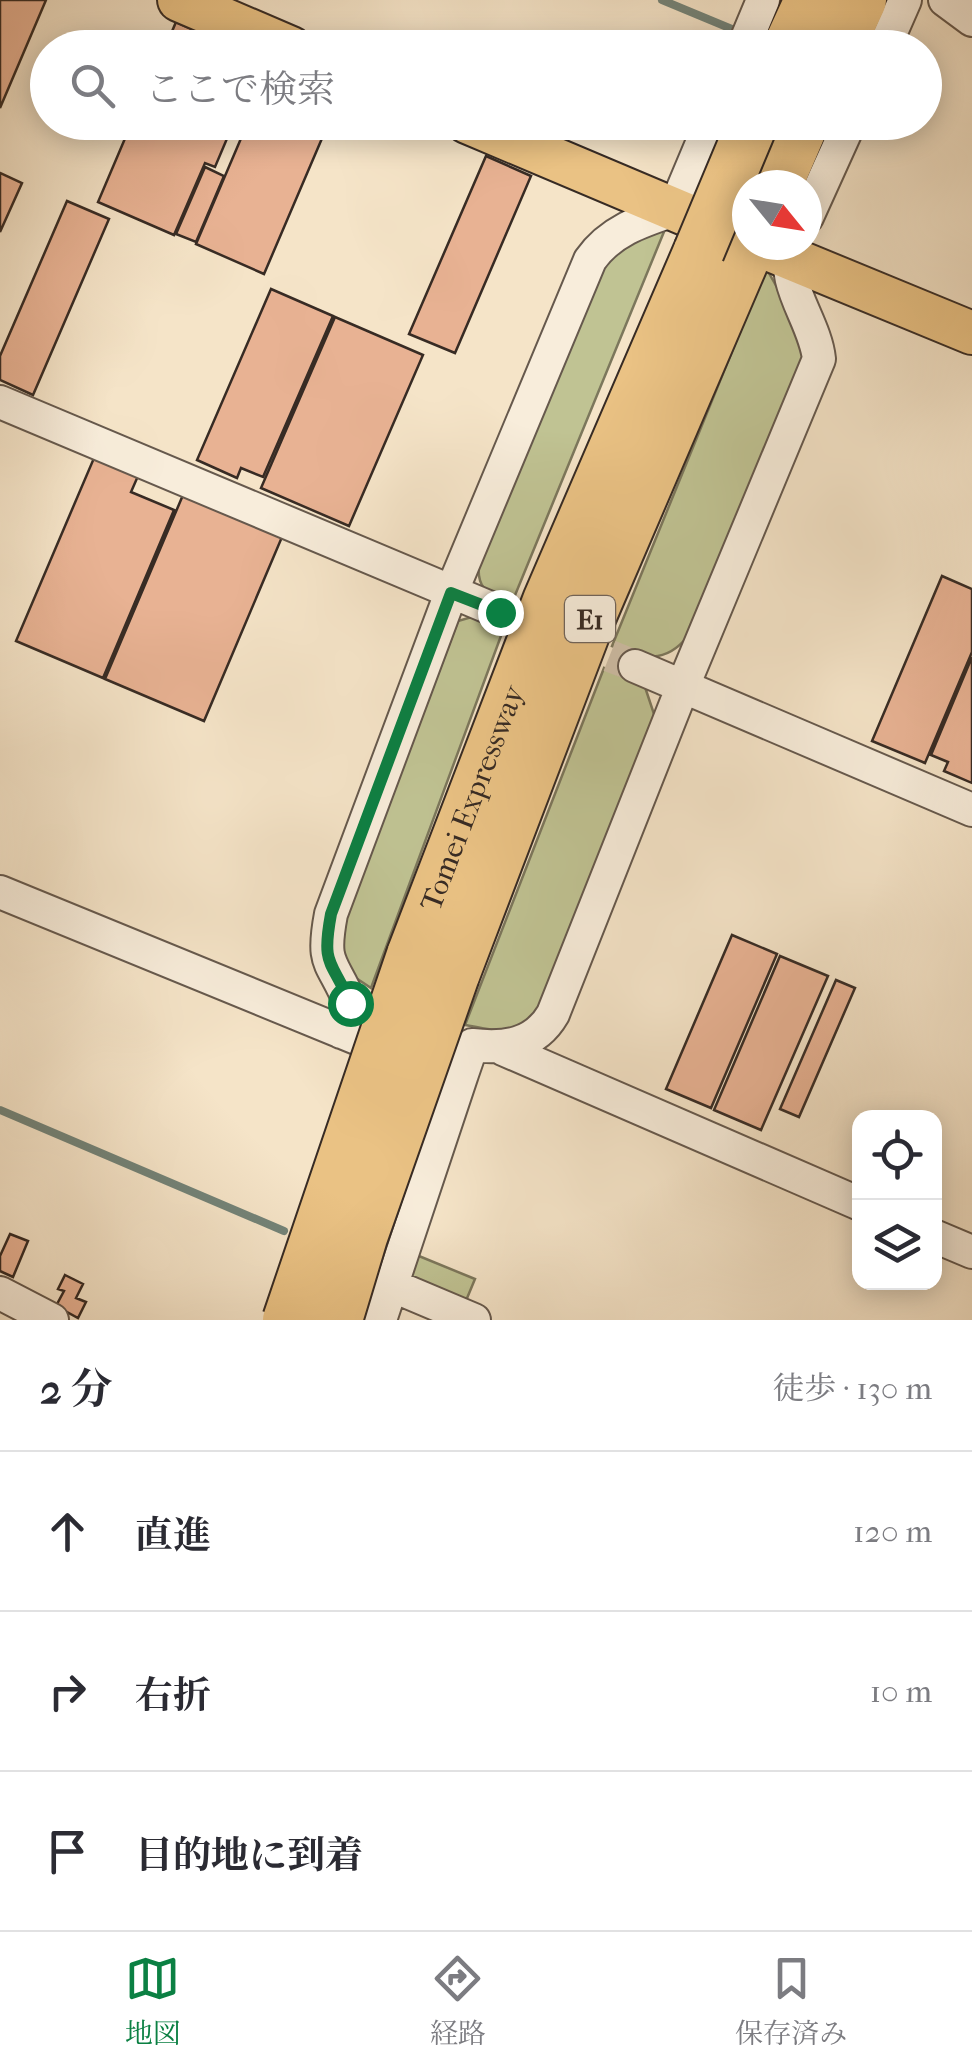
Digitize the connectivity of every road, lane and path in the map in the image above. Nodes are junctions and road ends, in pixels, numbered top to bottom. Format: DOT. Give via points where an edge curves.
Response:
graph roads {
  1 [pos="179,0"];
  2 [pos="763,0"];
  3 [pos="790,0"];
  4 [pos="810,0"];
  5 [pos="861,0"];
  6 [pos="905,0"];
  7 [pos="945,0"];
  8 [pos="972,20"];
  9 [pos="249,30"];
  10 [pos="750,30"];
  11 [pos="778,30"];
  12 [pos="796,30"];
  13 [pos="847,30"];
  14 [pos="892,30"];
  15 [pos="508,140"];
  16 [pos="716,140"];
  17 [pos="740,140"];
  18 [pos="752,140"];
  19 [pos="796,140"];
  20 [pos="842,140"];
  21 [pos="741,170"];
  22 [pos="749,170"];
  23 [pos="783,170"];
  24 [pos="822,184"];
  25 [pos="732,200"];
  26 [pos="732,240"];
  27 [pos="732,242"];
  28 [pos="736,260"];
  29 [pos="764,260"];
  30 [pos="782,260"];
  31 [pos="972,334"];
  32 [pos="0,402"];
  33 [pos="451,593"];
  34 [pos="500,612"];
  35 [pos="635,666"];
  36 [pos="683,686"];
  37 [pos="972,810"];
  38 [pos="0,892"];
  39 [pos="433,965"];
  40 [pos="503,1049"];
  41 [pos="852,1201"];
  42 [pos="942,1239"];
  43 [pos="972,1252"];
  44 [pos="392,1285"];
  45 [pos="0,1293"];
  46 [pos="52,1320"];
  47 [pos="288,1320"];
  48 [pos="337,1320"];
  49 [pos="380,1320"];
  50 [pos="474,1320"];
  1 -- 9 [label="main road"];
  2 -- 10 [label="street"];
  3 -- 11 [label="highway"];
  4 -- 12 [label="highway"];
  5 -- 13 [label="highway"];
  6 -- 14 [label="street"];
  7 -- 8 [label="street"];
  15 -- 26 [label="main road"];
  16 -- 25 [label="street"];
  17 -- 21 [label="highway, bridge"];
  18 -- 22 [label="highway, Tomei Expressway / E1, bridge"];
  19 -- 23 [label="highway"];
  20 -- 24 [label="street"];
  27 -- 33 [label="street" via="639,222 610,238 590,260"];
  28 -- 39 [label="highway, Tomei Expressway / E1" via="548,601"];
  29 -- 36 [label="street" via="790,279 814,329 819,359"];
  30 -- 31 [label="main road"];
  32 -- 33 [label="street"];
  33 -- 34 [label="street"];
  33 -- 38 [label="street" via="331,914 327,958 350,1003 350,1036"];
  35 -- 36 [label="street"];
  36 -- 37 [label="street"];
  36 -- 40 [label="street" via="553,1014 545,1027"];
  39 -- 47 [label="highway, Tomei Expressway / E1, bridge"];
  39 -- 48 [label="highway, Tomei Expressway / E1, bridge"];
  40 -- 41 [label="street"];
  40 -- 44 [label="street" via="472,1045 455,1071"];
  42 -- 43 [label="street"];
  44 -- 49 [label="street"];
  44 -- 50 [label="street"];
  45 -- 46 [label="street"];
}
